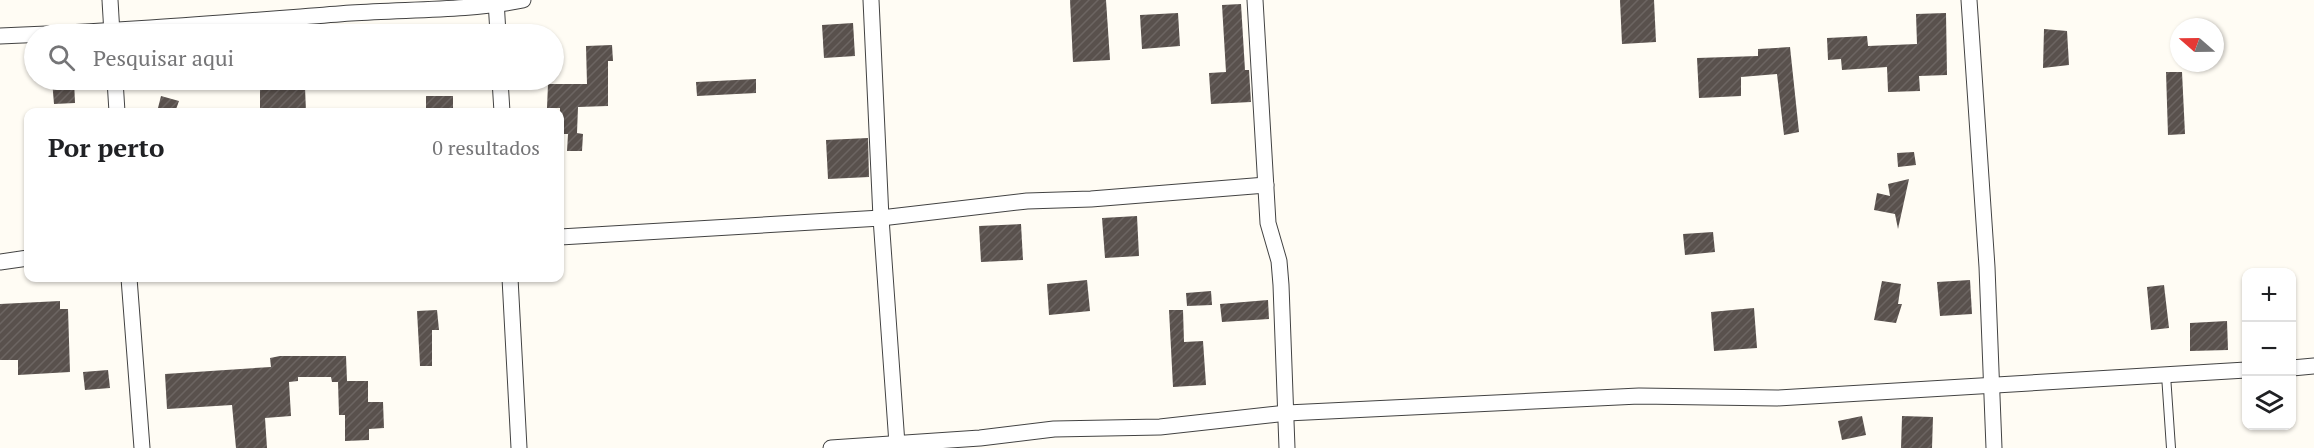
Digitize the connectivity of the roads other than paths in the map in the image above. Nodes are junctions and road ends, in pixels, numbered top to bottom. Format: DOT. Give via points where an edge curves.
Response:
graph roads {
  1 [pos="110,0"];
  2 [pos="523,0"];
  3 [pos="871,0"];
  4 [pos="1255,0"];
  5 [pos="1969,0"];
  6 [pos="496,3"];
  7 [pos="111,24"];
  8 [pos="221,24"];
  9 [pos="497,24"];
  10 [pos="24,35"];
  11 [pos="0,36"];
  12 [pos="116,90"];
  13 [pos="501,90"];
  14 [pos="117,108"];
  15 [pos="502,108"];
  16 [pos="1266,185"];
  17 [pos="881,218"];
  18 [pos="564,237"];
  19 [pos="24,259"];
  20 [pos="0,262"];
  21 [pos="129,282"];
  22 [pos="510,282"];
  23 [pos="2314,366"];
  24 [pos="2296,368"];
  25 [pos="2242,370"];
  26 [pos="2166,375"];
  27 [pos="1990,385"];
  28 [pos="1287,413"];
  29 [pos="897,444"];
  30 [pos="142,448"];
  31 [pos="519,448"];
  32 [pos="831,448"];
  33 [pos="1287,448"];
  34 [pos="1994,448"];
  35 [pos="2171,448"];
  1 -- 7 [label="street"];
  2 -- 6 [label="street"];
  3 -- 17 [label="street"];
  4 -- 16 [label="street"];
  5 -- 27 [label="street" via="1987,267"];
  6 -- 8 [label="street"];
  6 -- 9 [label="street"];
  10 -- 11 [label="street"];
  12 -- 14 [label="street"];
  13 -- 15 [label="street"];
  16 -- 17 [label="street" via="1027,201"];
  16 -- 28 [label="street" via="1268,223 1279,261"];
  17 -- 18 [label="street"];
  17 -- 29 [label="street"];
  19 -- 20 [label="street"];
  21 -- 30 [label="street"];
  22 -- 31 [label="street"];
  23 -- 24 [label="street"];
  25 -- 26 [label="street"];
  26 -- 27 [label="street"];
  26 -- 35 [label="lane"];
  27 -- 28 [label="street" via="1777,398 1639,396"];
  27 -- 34 [label="street"];
  28 -- 29 [label="street" via="1160,427 1054,429"];
  28 -- 33 [label="street"];
  29 -- 32 [label="street"];
}
